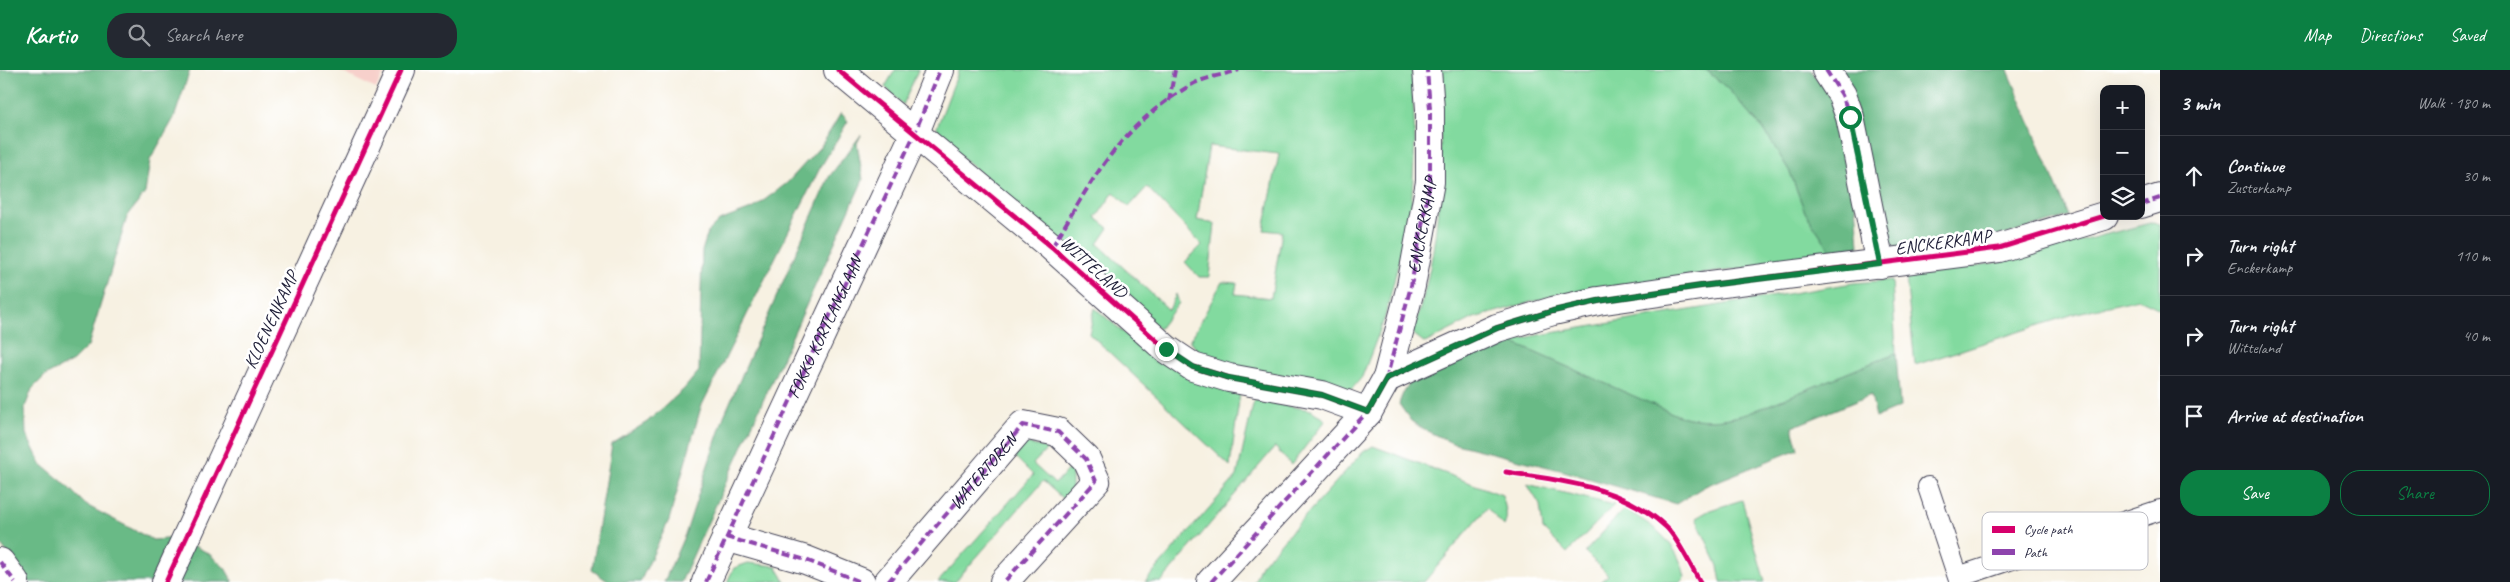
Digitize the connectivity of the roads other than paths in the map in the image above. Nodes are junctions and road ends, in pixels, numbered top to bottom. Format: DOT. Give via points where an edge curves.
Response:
graph roads {
  1 [pos="401,70"];
  2 [pos="838,70"];
  3 [pos="940,70"];
  4 [pos="1427,70"];
  5 [pos="1826,70"];
  6 [pos="914,134"];
  7 [pos="2100,217"];
  8 [pos="1880,264"];
  9 [pos="1387,378"];
  10 [pos="1368,412"];
  11 [pos="1928,486"];
  12 [pos="2160,510"];
  13 [pos="2148,514"];
  14 [pos="726,536"];
  15 [pos="0,562"];
  16 [pos="1982,568"];
  17 [pos="15,582"];
  18 [pos="166,582"];
  19 [pos="706,582"];
  20 [pos="861,582"];
  21 [pos="888,582"];
  22 [pos="1004,582"];
  23 [pos="1211,582"];
  1 -- 18 [label="street, KLOENENKAMP"];
  2 -- 6 [label="street, WITTELAND"];
  3 -- 6 [label="street, FOKKO KORTLANGLAAN"];
  4 -- 9 [label="street, ENCKERKAMP" via="1430,182 1411,286"];
  5 -- 8 [label="street" via="1842,95 1850,117"];
  6 -- 10 [label="street, WITTELAND" via="1052,247 1166,349 1193,367 1229,378 1322,395"];
  6 -- 14 [label="street, FOKKO KORTLANGLAAN"];
  7 -- 8 [label="street, ENCKERKAMP" via="1999,248"];
  8 -- 9 [label="street, ENCKERKAMP" via="1701,286 1553,311 1497,328"];
  9 -- 10 [label="street, ENCKERKAMP"];
  10 -- 23 [label="street, ENCKERKAMP"];
  11 -- 16 [label="lane" via="1958,576"];
  12 -- 13 [label="lane"];
  14 -- 19 [label="street, FOKKO KORTLANGLAAN"];
  14 -- 20 [label="street" via="806,560"];
  15 -- 17 [label="street"];
  21 -- 22 [label="street, WATERTOREN" via="1023,425 1058,432 1086,459 1096,481"];
}
